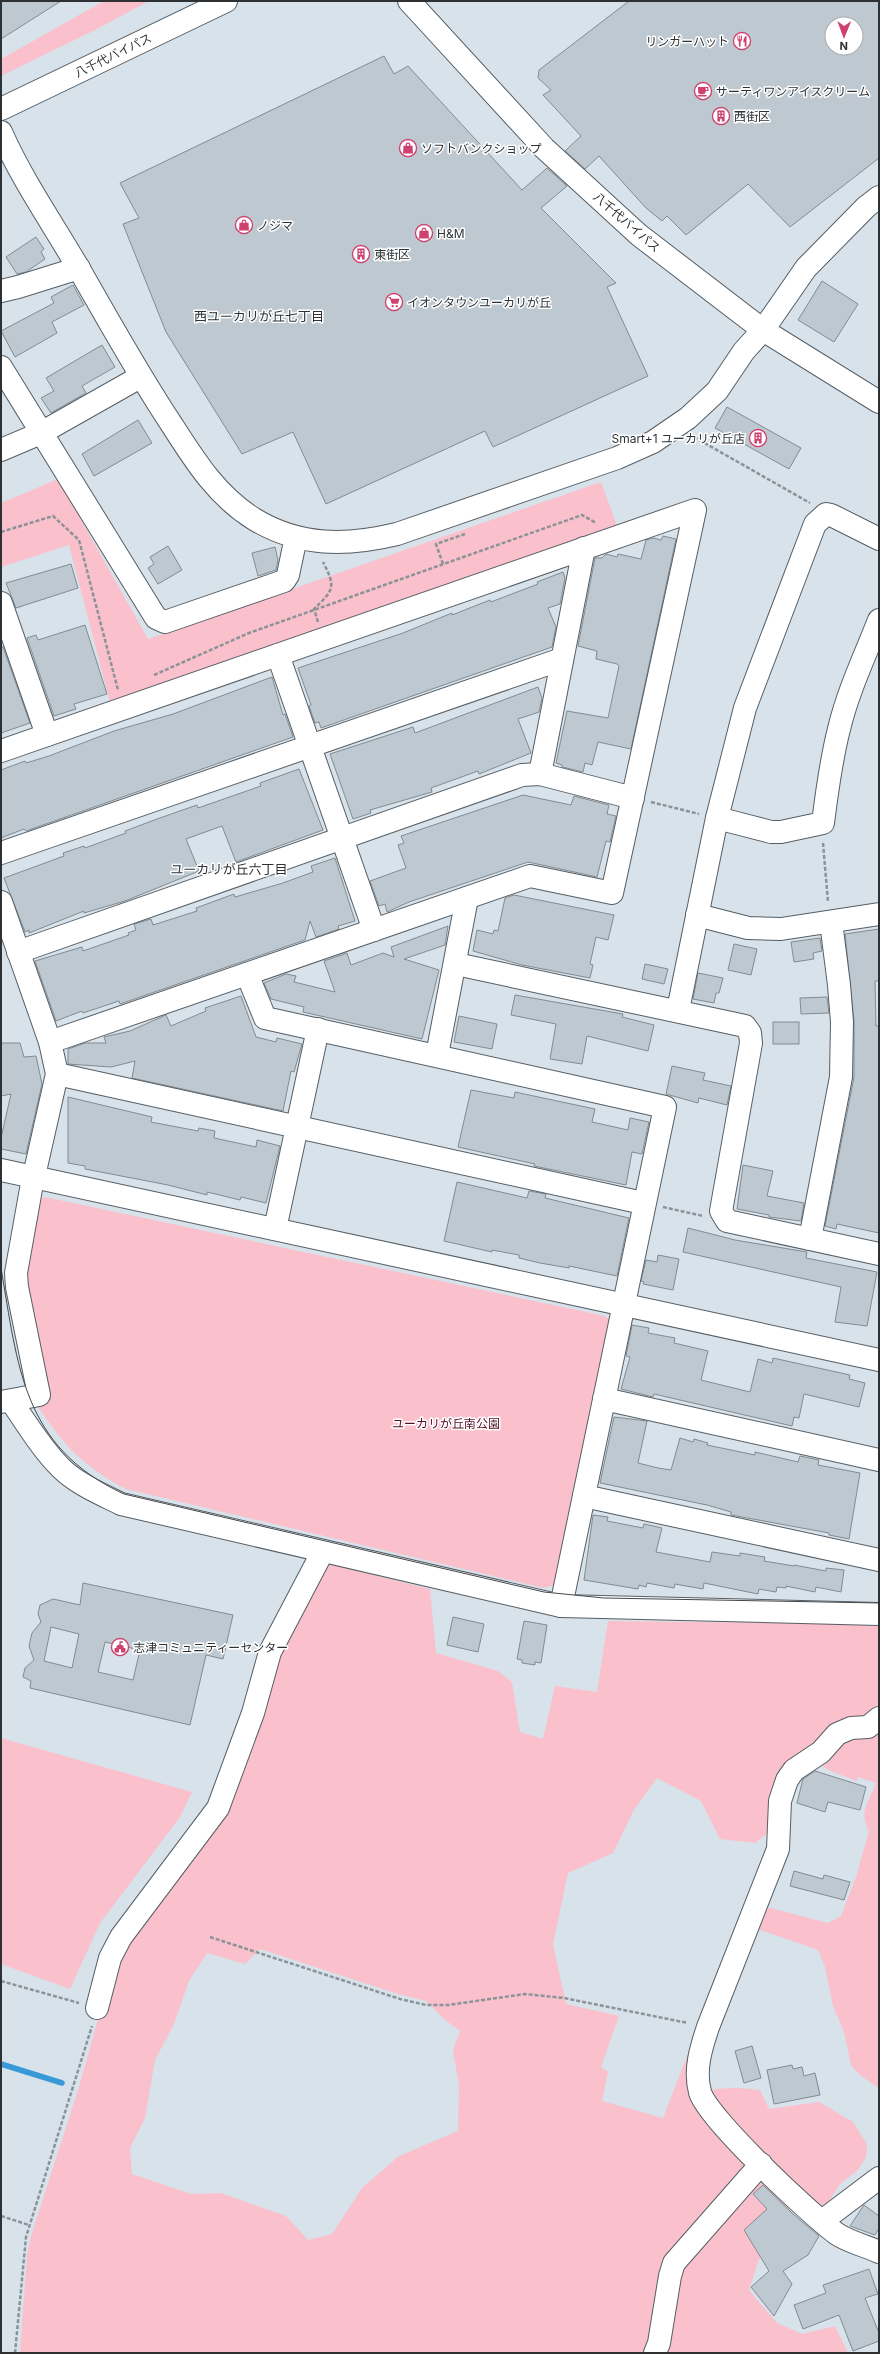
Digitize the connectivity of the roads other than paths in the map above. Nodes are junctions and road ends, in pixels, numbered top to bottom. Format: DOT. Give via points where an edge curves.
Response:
graph roads {
  1 [pos="226,1"];
  2 [pos="409,1"];
  3 [pos="1,109"];
  4 [pos="1,132"];
  5 [pos="879,197"];
  6 [pos="79,268"];
  7 [pos="1,290"];
  8 [pos="762,330"];
  9 [pos="1,367"];
  10 [pos="140,377"];
  11 [pos="879,402"];
  12 [pos="41,433"];
  13 [pos="1,450"];
  14 [pos="296,538"];
  15 [pos="879,539"];
  16 [pos="584,548"];
  17 [pos="1,604"];
  18 [pos="879,620"];
  19 [pos="278,655"];
  20 [pos="562,659"];
  21 [pos="47,735"];
  22 [pos="310,747"];
  23 [pos="1,751"];
  24 [pos="540,774"];
  25 [pos="633,798"];
  26 [pos="717,818"];
  27 [pos="342,838"];
  28 [pos="1,853"];
  29 [pos="467,898"];
  30 [pos="1,902"];
  31 [pos="879,914"];
  32 [pos="697,915"];
  33 [pos="831,922"];
  34 [pos="374,930"];
  35 [pos="18,952"];
  36 [pos="456,964"];
  37 [pos="247,974"];
  38 [pos="678,1010"];
  39 [pos="318,1029"];
  40 [pos="50,1042"];
  41 [pos="437,1056"];
  42 [pos="57,1074"];
  43 [pos="297,1127"];
  44 [pos="1,1170"];
  45 [pos="34,1177"];
  46 [pos="643,1203"];
  47 [pos="275,1229"];
  48 [pos="810,1239"];
  49 [pos="879,1254"];
  50 [pos="624,1304"];
  51 [pos="879,1360"];
  52 [pos="604,1399"];
  53 [pos="6,1401"];
  54 [pos="879,1460"];
  55 [pos="584,1496"];
  56 [pos="323,1551"];
  57 [pos="879,1560"];
  58 [pos="561,1606"];
  59 [pos="879,1614"];
  60 [pos="879,1718"];
  61 [pos="97,2008"];
  62 [pos="761,2164"];
  63 [pos="879,2178"];
  64 [pos="822,2221"];
  65 [pos="879,2252"];
  66 [pos="655,2353"];
  1 -- 3 [label="main road, 八千代バイパス"];
  2 -- 8 [label="main road, 八千代バイパス" via="544,148 639,235"];
  4 -- 6 [label="main road"];
  5 -- 8 [label="main road" via="866,206 806,268"];
  6 -- 7 [label="main road"];
  6 -- 10 [label="main road"];
  8 -- 11 [label="main road, 八千代バイパス"];
  8 -- 14 [label="main road" via="744,350 717,391 688,418 653,442 617,458 397,534 343,544"];
  9 -- 12 [label="main road"];
  10 -- 12 [label="main road"];
  10 -- 14 [label="main road" via="205,476 223,495 255,520"];
  12 -- 13 [label="main road"];
  12 -- 14 [label="main road" via="156,618 165,622 284,581 288,575"];
  15 -- 26 [label="main road" via="832,515 826,514 815,524 745,708"];
  16 -- 19 [label="main road"];
  16 -- 20 [label="main road"];
  16 -- 25 [label="main road" via="695,510"];
  17 -- 21 [label="main road"];
  18 -- 26 [label="main road" via="839,728 828,776 823,823 771,832"];
  19 -- 21 [label="main road" via="122,699"];
  19 -- 22 [label="main road"];
  20 -- 22 [label="main road"];
  20 -- 24 [label="main road"];
  21 -- 23 [label="main road"];
  22 -- 27 [label="main road"];
  22 -- 28 [label="main road"];
  24 -- 25 [label="main road"];
  24 -- 27 [label="main road" via="522,775"];
  25 -- 29 [label="main road" via="612,894 530,876"];
  26 -- 32 [label="main road"];
  27 -- 34 [label="main road"];
  27 -- 35 [label="main road"];
  29 -- 34 [label="main road"];
  29 -- 36 [label="main road"];
  30 -- 35 [label="main road"];
  31 -- 33 [label="main road"];
  32 -- 33 [label="main road" via="748,928 781,929"];
  32 -- 38 [label="main road"];
  33 -- 48 [label="main road" via="840,1000 840,1077"];
  34 -- 37 [label="main road"];
  35 -- 40 [label="main road"];
  36 -- 38 [label="main road"];
  36 -- 41 [label="main road"];
  37 -- 39 [label="main road" via="265,1018"];
  37 -- 40 [label="main road"];
  38 -- 48 [label="main road" via="745,1026 750,1033 751,1043 722,1211 727,1221"];
  39 -- 41 [label="main road"];
  39 -- 43 [label="main road"];
  40 -- 42 [label="main road"];
  41 -- 46 [label="main road" via="665,1108"];
  42 -- 43 [label="main road"];
  42 -- 45 [label="main road"];
  43 -- 46 [label="main road"];
  43 -- 47 [label="main road"];
  44 -- 45 [label="main road"];
  45 -- 47 [label="main road"];
  45 -- 53 [label="main road" via="16,1273 40,1395"];
  46 -- 50 [label="main road"];
  47 -- 50 [label="main road"];
  48 -- 49 [label="main road"];
  50 -- 51 [label="main road"];
  50 -- 52 [label="main road"];
  52 -- 54 [label="main road"];
  52 -- 55 [label="main road"];
  53 -- 56 [label="main road" via="62,1468 99,1494 121,1504"];
  55 -- 57 [label="main road"];
  55 -- 58 [label="main road"];
  56 -- 58 [label="main road"];
  56 -- 61 [label="main road" via="270,1652 253,1713 218,1808 121,1937 110,1958"];
  58 -- 59 [label="main road"];
  60 -- 62 [label="main road" via="868,1727 851,1728 837,1734 821,1752 794,1770 787,1780 780,1801 778,1849 700,2050 698,2072 704,2104"];
  62 -- 64 [label="main road"];
  62 -- 66 [label="main road" via="674,2263"];
  63 -- 64 [label="main road"];
  64 -- 65 [label="main road" via="838,2235"];
}
